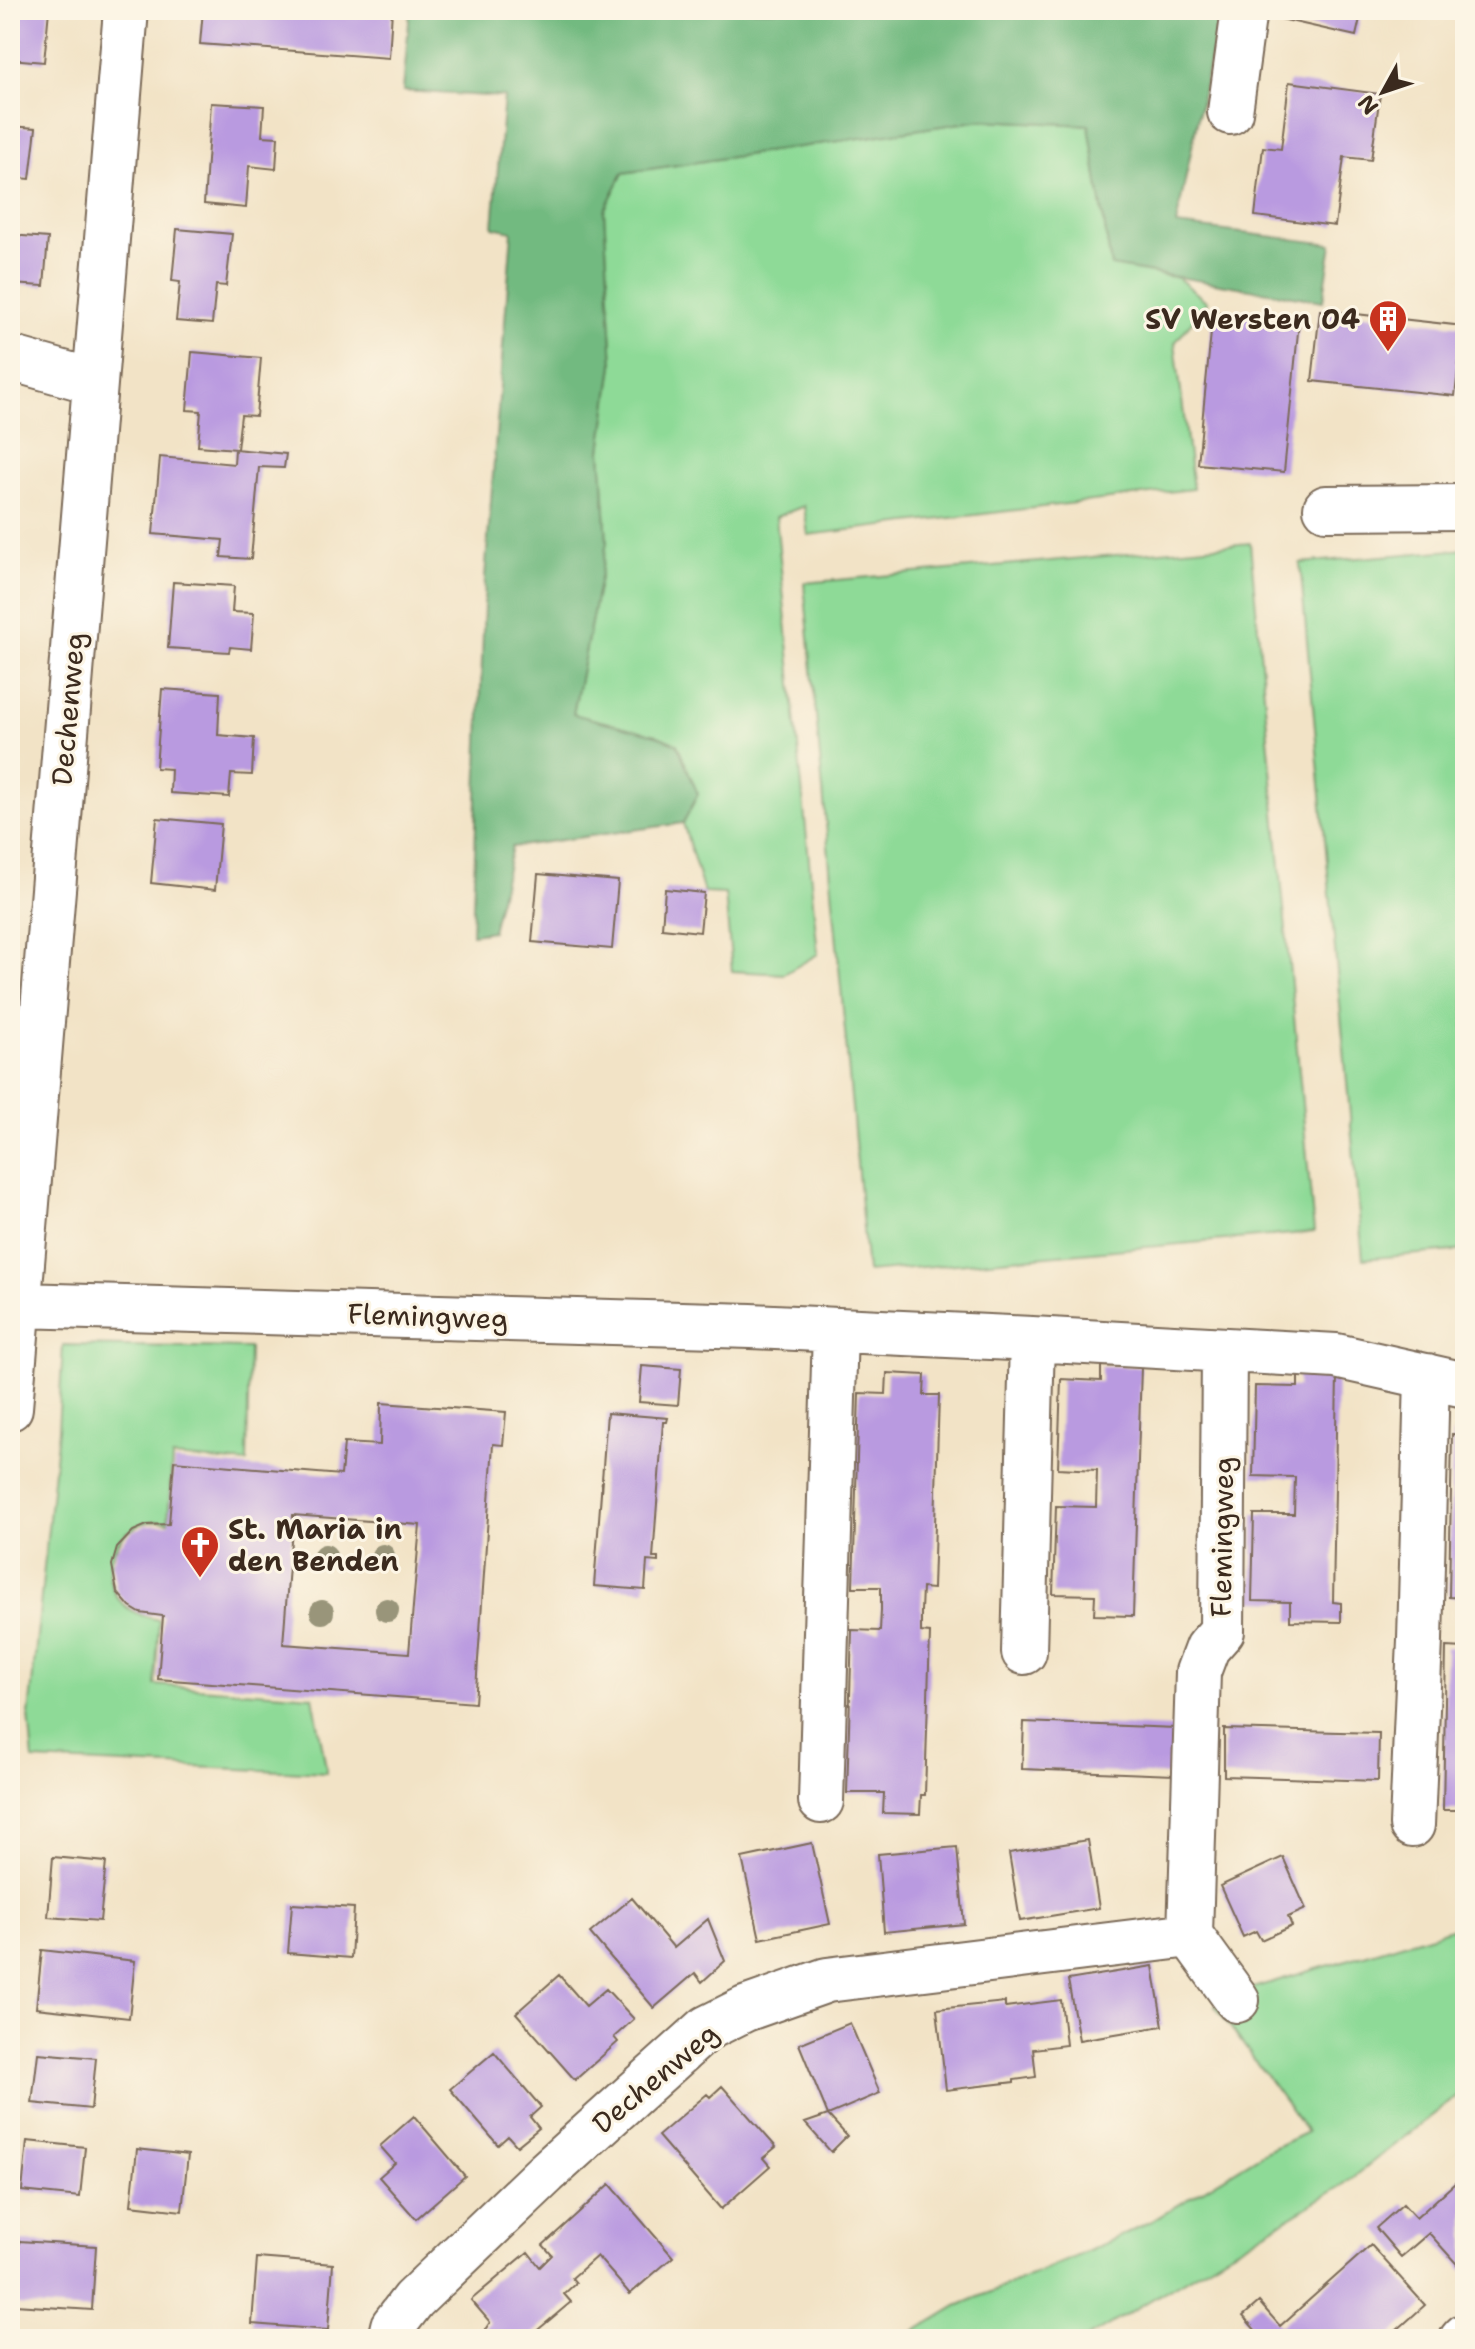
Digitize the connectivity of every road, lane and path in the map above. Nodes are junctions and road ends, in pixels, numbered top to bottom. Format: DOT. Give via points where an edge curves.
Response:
graph roads {
  1 [pos="126,10"];
  2 [pos="1244,10"];
  3 [pos="1230,112"];
  4 [pos="10,358"];
  5 [pos="95,382"];
  6 [pos="1465,507"];
  7 [pos="1326,508"];
  8 [pos="20,1305"];
  9 [pos="835,1330"];
  10 [pos="1032,1339"];
  11 [pos="1224,1350"];
  12 [pos="11,1380"];
  13 [pos="1446,1381"];
  14 [pos="1024,1652"];
  15 [pos="821,1801"];
  16 [pos="1412,1825"];
  17 [pos="1190,1935"];
  18 [pos="1237,2000"];
  19 [pos="390,2339"];
  1 -- 5 [label="street, Dechenweg"];
  2 -- 3 [label="street"];
  4 -- 5 [label="street"];
  5 -- 8 [label="street, Dechenweg"];
  6 -- 7 [label="street"];
  8 -- 9 [label="street, Flemingweg"];
  8 -- 12 [label="street, Dechenweg"];
  9 -- 10 [label="street, Flemingweg"];
  9 -- 15 [label="street"];
  10 -- 11 [label="street, Flemingweg"];
  10 -- 14 [label="street"];
  11 -- 13 [label="street, Flemingweg" via="1336,1356"];
  11 -- 17 [label="street, Flemingweg" via="1222,1631 1207,1648 1198,1672"];
  13 -- 16 [label="street, Flemingweg" via="1420,1640"];
  17 -- 18 [label="street"];
  17 -- 19 [label="street, Dechenweg" via="827,1980 773,1997 707,2028 413,2300 393,2326"];
}
